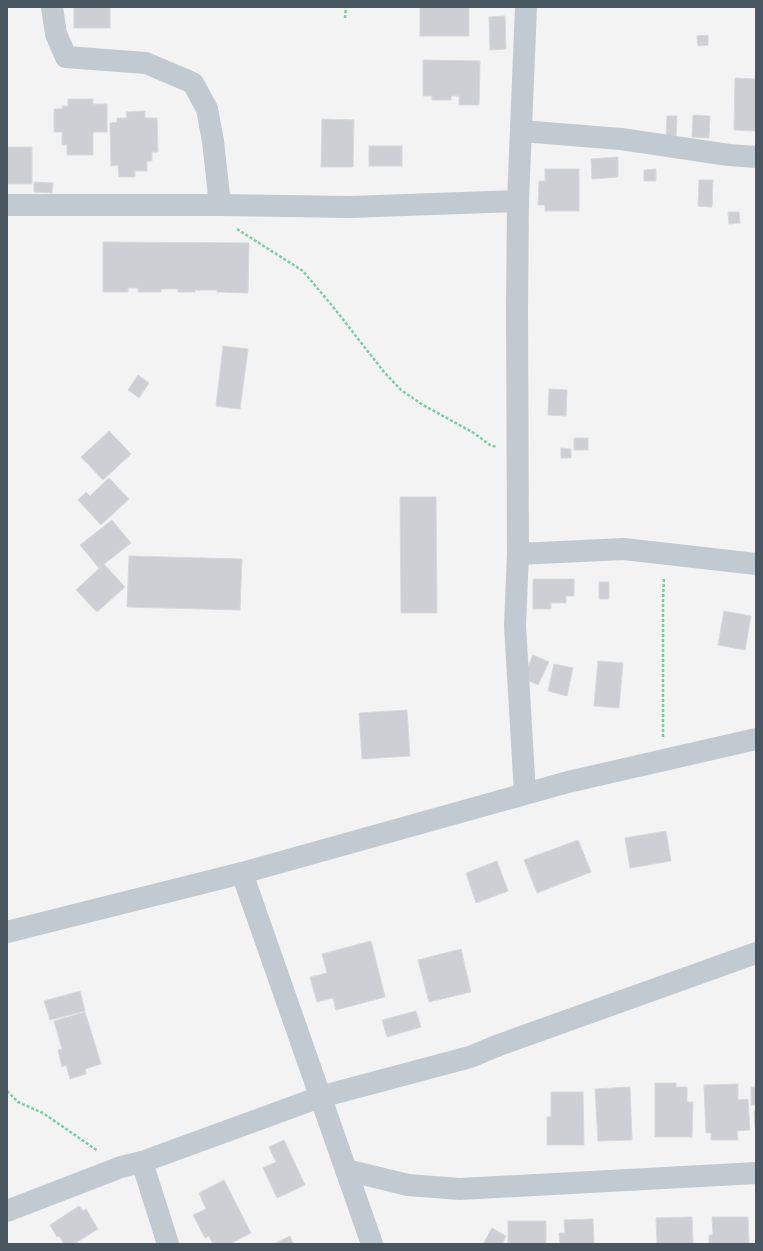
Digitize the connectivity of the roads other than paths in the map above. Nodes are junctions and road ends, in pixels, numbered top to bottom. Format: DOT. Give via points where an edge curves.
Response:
graph roads {
  1 [pos="52,7"];
  2 [pos="526,7"];
  3 [pos="521,131"];
  4 [pos="756,157"];
  5 [pos="518,201"];
  6 [pos="7,205"];
  7 [pos="220,205"];
  8 [pos="518,554"];
  9 [pos="756,564"];
  10 [pos="756,739"];
  11 [pos="525,793"];
  12 [pos="242,873"];
  13 [pos="7,932"];
  14 [pos="756,953"];
  15 [pos="320,1097"];
  16 [pos="142,1162"];
  17 [pos="346,1170"];
  18 [pos="756,1173"];
  19 [pos="7,1211"];
  20 [pos="168,1244"];
  21 [pos="372,1244"];
  1 -- 7 [label="street" via="56,34 66,57 146,63 193,83 207,109"];
  2 -- 3 [label="street"];
  3 -- 4 [label="street" via="621,139"];
  3 -- 5 [label="street"];
  5 -- 7 [label="street" via="350,207"];
  5 -- 8 [label="street"];
  6 -- 7 [label="street"];
  8 -- 9 [label="street" via="624,549"];
  8 -- 11 [label="street" via="515,626"];
  10 -- 11 [label="street"];
  11 -- 12 [label="street"];
  12 -- 13 [label="street"];
  12 -- 15 [label="street"];
  14 -- 15 [label="street" via="470,1057"];
  15 -- 16 [label="street"];
  15 -- 17 [label="street"];
  16 -- 19 [label="street" via="121,1167"];
  16 -- 20 [label="street"];
  17 -- 18 [label="street" via="408,1185 460,1189"];
  17 -- 21 [label="street"];
}
